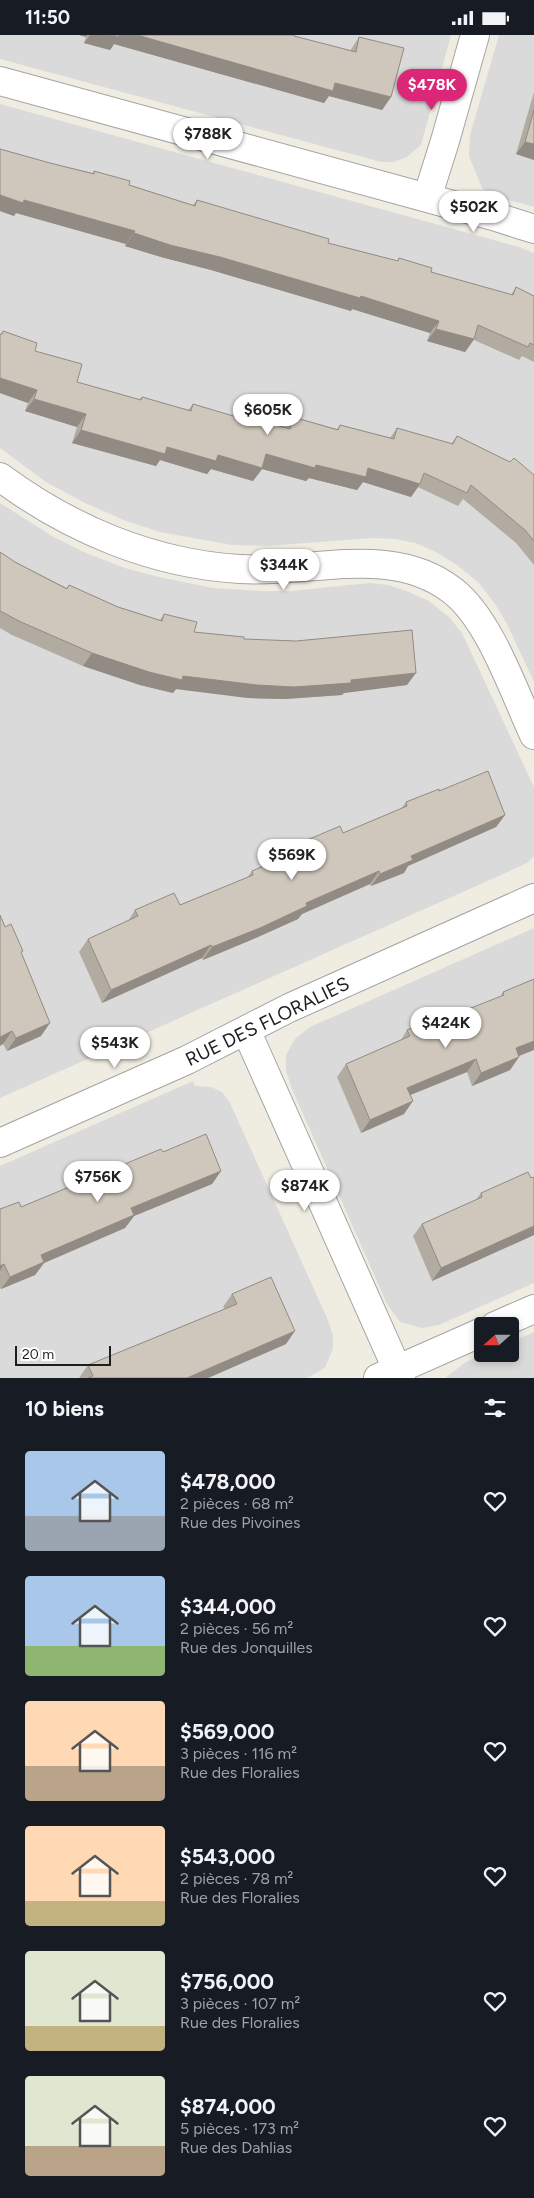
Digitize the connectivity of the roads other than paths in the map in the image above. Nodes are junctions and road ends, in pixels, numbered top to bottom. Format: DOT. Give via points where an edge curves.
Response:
graph roads {
  1 [pos="475,35"];
  2 [pos="0,81"];
  3 [pos="427,198"];
  4 [pos="534,229"];
  5 [pos="0,477"];
  6 [pos="534,735"];
  7 [pos="534,898"];
  8 [pos="246,1030"];
  9 [pos="0,1143"];
  10 [pos="534,1309"];
  11 [pos="516,1317"];
  12 [pos="474,1336"];
  13 [pos="392,1375"];
  1 -- 3 [label="street"];
  2 -- 3 [label="street"];
  3 -- 4 [label="street"];
  5 -- 6 [label="street" via="63,517 113,541 167,558 241,570 372,563 392,565 434,579 470,607"];
  7 -- 8 [label="street, RUE DES FLORALIES"];
  8 -- 9 [label="street, RUE DES FLORALIES" via="187,1060"];
  8 -- 13 [label="street"];
  10 -- 11 [label="street"];
  12 -- 13 [label="street"];
}
